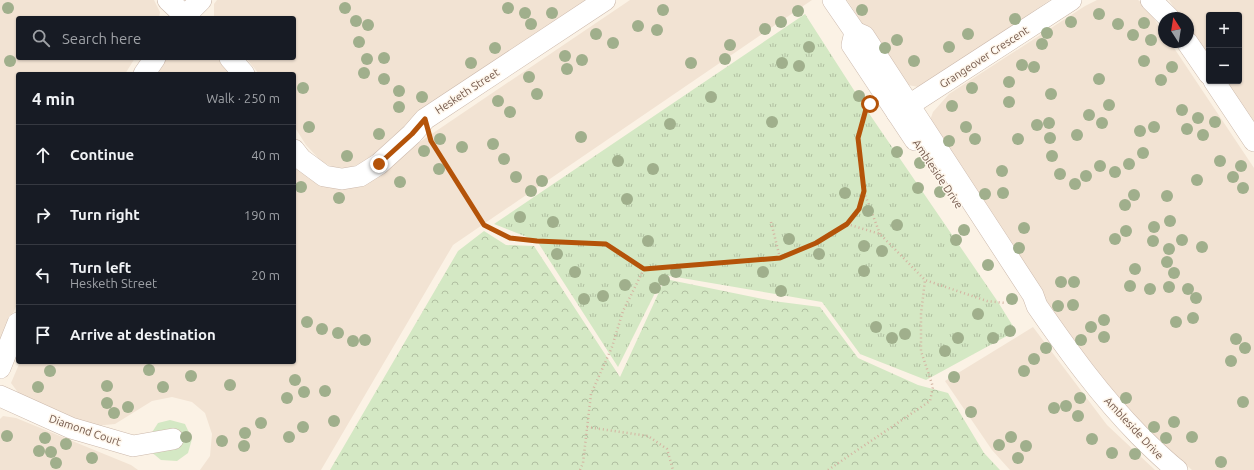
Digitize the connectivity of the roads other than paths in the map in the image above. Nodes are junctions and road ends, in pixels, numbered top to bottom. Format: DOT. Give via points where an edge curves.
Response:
graph roads {
  1 [pos="168,0"];
  2 [pos="201,0"];
  3 [pos="605,0"];
  4 [pos="833,0"];
  5 [pos="1071,0"];
  6 [pos="1151,0"];
  7 [pos="1164,12"];
  8 [pos="184,16"];
  9 [pos="186,16"];
  10 [pos="1191,48"];
  11 [pos="154,60"];
  12 [pos="232,60"];
  13 [pos="1206,70"];
  14 [pos="145,72"];
  15 [pos="242,72"];
  16 [pos="1216,84"];
  17 [pos="903,109"];
  18 [pos="1254,141"];
  19 [pos="296,152"];
  20 [pos="16,329"];
  21 [pos="0,368"];
  22 [pos="0,396"];
  23 [pos="173,439"];
  24 [pos="1177,470"];
  1 -- 8 [label="street"];
  2 -- 9 [label="street"];
  3 -- 19 [label="street, Hesketh Street" via="425,119 379,164 360,176 342,179 324,176"];
  4 -- 17 [label="street, Ambleside Drive" via="859,34"];
  5 -- 17 [label="street, Grangeover Crescent"];
  6 -- 7 [label="street"];
  10 -- 13 [label="street"];
  11 -- 14 [label="street"];
  12 -- 15 [label="street"];
  16 -- 18 [label="street"];
  17 -- 24 [label="street, Ambleside Drive" via="984,232 1011,287 1026,304 1037,306 1086,375 1120,416 1163,460"];
  20 -- 21 [label="street"];
  22 -- 23 [label="street, Diamond Court" via="71,428 133,446"];
}
